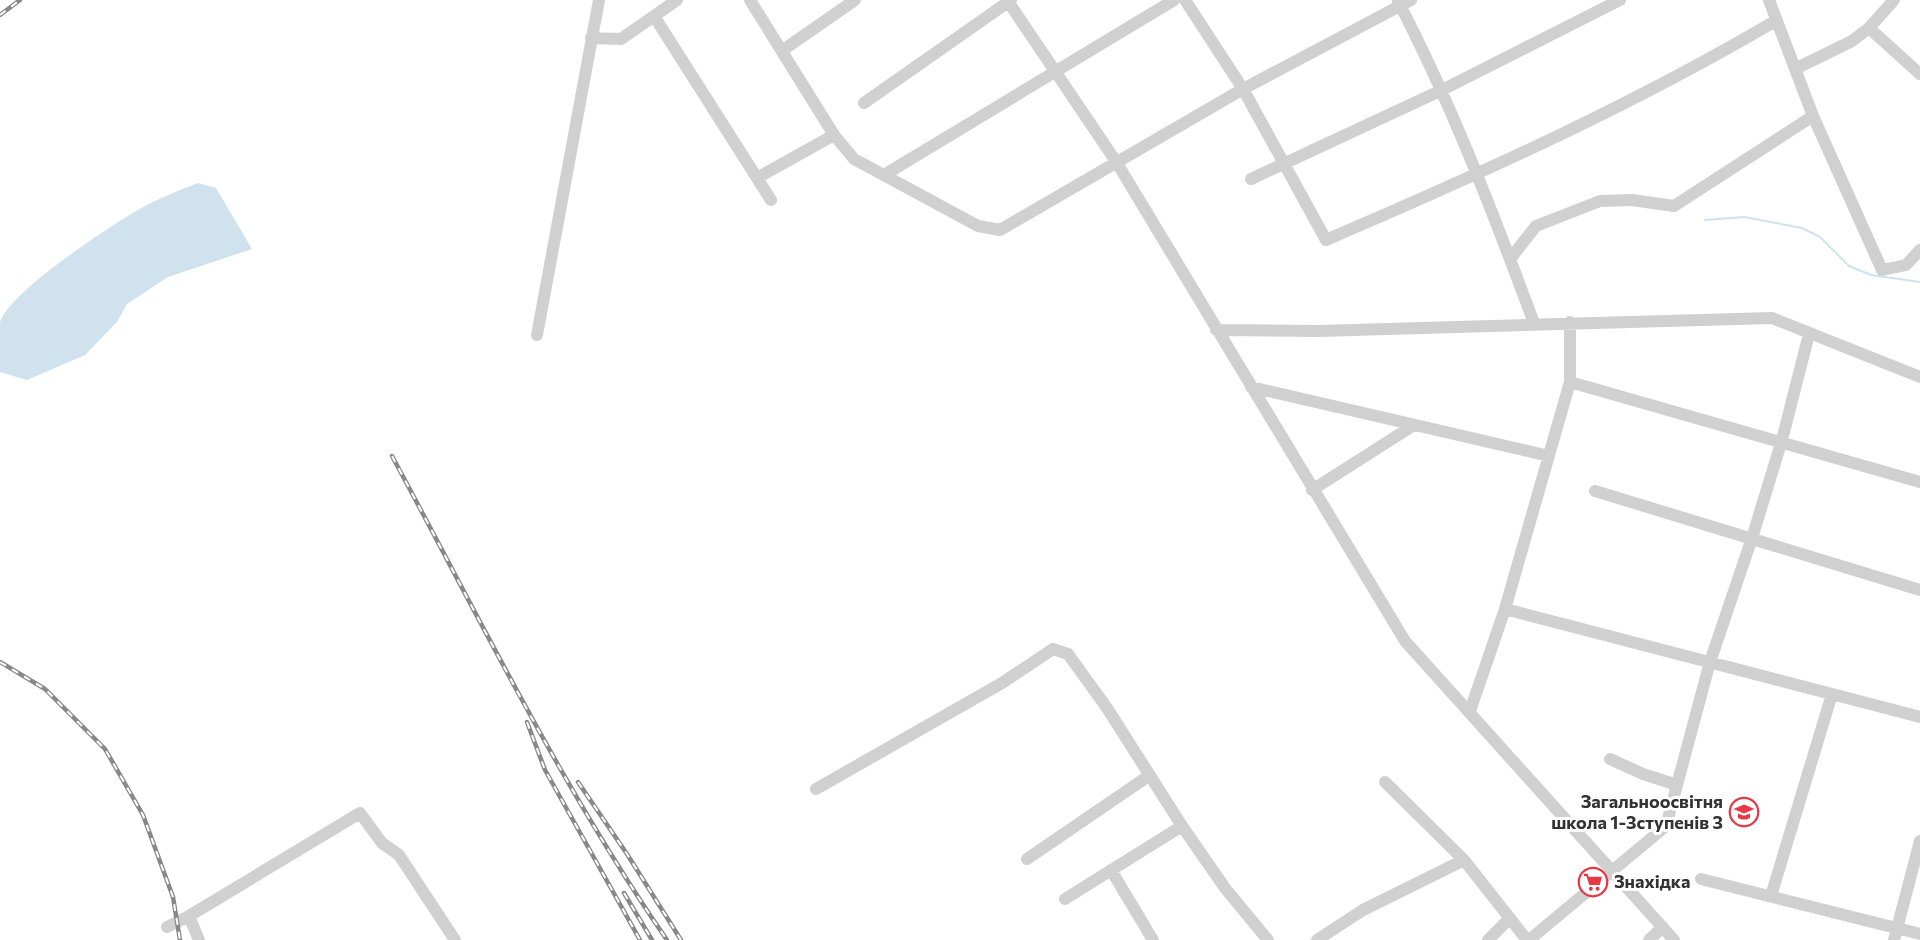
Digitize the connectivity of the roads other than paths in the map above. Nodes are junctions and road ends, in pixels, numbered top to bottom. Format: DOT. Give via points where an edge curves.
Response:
graph roads {
  1 [pos="599,0"];
  2 [pos="677,0"];
  3 [pos="750,0"];
  4 [pos="855,0"];
  5 [pos="1174,0"];
  6 [pos="1185,0"];
  7 [pos="1620,0"];
  8 [pos="1769,0"];
  9 [pos="1894,0"];
  10 [pos="1009,1"];
  11 [pos="1403,2"];
  12 [pos="654,16"];
  13 [pos="1777,20"];
  14 [pos="1869,28"];
  15 [pos="591,38"];
  16 [pos="783,50"];
  17 [pos="1795,69"];
  18 [pos="1055,73"];
  19 [pos="1920,74"];
  20 [pos="1243,89"];
  21 [pos="1442,90"];
  22 [pos="864,103"];
  23 [pos="1813,116"];
  24 [pos="834,135"];
  25 [pos="1117,163"];
  26 [pos="1284,163"];
  27 [pos="884,175"];
  28 [pos="1479,175"];
  29 [pos="757,178"];
  30 [pos="1251,179"];
  31 [pos="771,200"];
  32 [pos="1920,250"];
  33 [pos="1510,259"];
  34 [pos="1570,322"];
  35 [pos="1534,323"];
  36 [pos="1216,330"];
  37 [pos="1809,334"];
  38 [pos="537,335"];
  39 [pos="1920,377"];
  40 [pos="1570,382"];
  41 [pos="1251,387"];
  42 [pos="1414,425"];
  43 [pos="1782,441"];
  44 [pos="1549,456"];
  45 [pos="1920,482"];
  46 [pos="1312,490"];
  47 [pos="1595,491"];
  48 [pos="1752,538"];
  49 [pos="1920,590"];
  50 [pos="1505,609"];
  51 [pos="1710,662"];
  52 [pos="1832,694"];
  53 [pos="1470,711"];
  54 [pos="1920,717"];
  55 [pos="1610,759"];
  56 [pos="1150,775"];
  57 [pos="1385,782"];
  58 [pos="1677,785"];
  59 [pos="816,789"];
  60 [pos="1182,826"];
  61 [pos="1920,841"];
  62 [pos="1027,859"];
  63 [pos="1464,860"];
  64 [pos="1612,869"];
  65 [pos="1112,870"];
  66 [pos="1701,879"];
  67 [pos="1771,896"];
  68 [pos="1065,899"];
  69 [pos="189,916"];
  70 [pos="1510,918"];
  71 [pos="167,927"];
  72 [pos="1663,927"];
  73 [pos="1896,927"];
  74 [pos="1920,934"];
  75 [pos="200,940"];
  76 [pos="452,940"];
  77 [pos="1153,940"];
  78 [pos="1268,940"];
  79 [pos="1317,940"];
  80 [pos="1488,940"];
  81 [pos="1528,940"];
  82 [pos="1648,940"];
  83 [pos="1674,940"];
  84 [pos="1894,940"];
  1 -- 15 [label="street"];
  2 -- 12 [label="street"];
  3 -- 16 [label="street"];
  4 -- 16 [label="street"];
  5 -- 18 [label="street"];
  6 -- 20 [label="street"];
  7 -- 21 [label="street"];
  8 -- 13 [label="street"];
  9 -- 14 [label="street"];
  10 -- 18 [label="street"];
  10 -- 22 [label="street"];
  11 -- 20 [label="street"];
  11 -- 21 [label="street"];
  12 -- 15 [label="street" via="621,39"];
  12 -- 29 [label="street"];
  13 -- 17 [label="street"];
  13 -- 28 [label="street" via="1700,65"];
  14 -- 17 [label="street" via="1852,41"];
  14 -- 19 [label="street"];
  15 -- 38 [label="street"];
  16 -- 24 [label="street"];
  17 -- 23 [label="street"];
  18 -- 25 [label="street"];
  18 -- 27 [label="street"];
  20 -- 25 [label="street"];
  20 -- 26 [label="street"];
  21 -- 26 [label="street"];
  21 -- 28 [label="street"];
  23 -- 32 [label="street" via="1882,270 1906,266"];
  23 -- 33 [label="street" via="1674,206 1632,200 1600,201 1536,226"];
  24 -- 27 [label="street" via="854,159"];
  24 -- 29 [label="street"];
  25 -- 27 [label="street" via="1000,230 978,226"];
  25 -- 36 [label="street"];
  26 -- 28 [label="street" via="1326,240"];
  26 -- 30 [label="street"];
  28 -- 33 [label="street"];
  29 -- 31 [label="street"];
  33 -- 35 [label="street"];
  34 -- 35 [label="street"];
  34 -- 37 [label="street" via="1772,318"];
  34 -- 40 [label="street"];
  35 -- 36 [label="street" via="1318,331"];
  36 -- 41 [label="street"];
  37 -- 39 [label="street"];
  37 -- 43 [label="street"];
  40 -- 43 [label="street"];
  40 -- 44 [label="street"];
  41 -- 42 [label="street"];
  41 -- 46 [label="street"];
  42 -- 44 [label="street"];
  42 -- 46 [label="street"];
  43 -- 45 [label="street"];
  43 -- 48 [label="street"];
  44 -- 50 [label="street"];
  46 -- 53 [label="street" via="1405,641"];
  47 -- 48 [label="street"];
  48 -- 49 [label="street"];
  48 -- 51 [label="street"];
  50 -- 51 [label="street"];
  50 -- 53 [label="street"];
  51 -- 52 [label="street"];
  51 -- 58 [label="street"];
  52 -- 54 [label="street"];
  52 -- 67 [label="street"];
  53 -- 64 [label="street"];
  55 -- 58 [label="street"];
  56 -- 59 [label="street" via="1068,654 1053,649 1002,683"];
  56 -- 60 [label="street"];
  56 -- 62 [label="street"];
  57 -- 63 [label="street"];
  58 -- 64 [label="street" via="1666,826"];
  60 -- 65 [label="street"];
  60 -- 78 [label="street" via="1225,888"];
  61 -- 73 [label="street"];
  63 -- 70 [label="street"];
  63 -- 79 [label="street" via="1363,910"];
  64 -- 72 [label="street"];
  64 -- 81 [label="street"];
  65 -- 68 [label="street"];
  65 -- 77 [label="street"];
  66 -- 67 [label="street"];
  67 -- 73 [label="street"];
  69 -- 71 [label="street"];
  69 -- 75 [label="street"];
  69 -- 76 [label="street" via="360,813 382,843 399,855"];
  70 -- 80 [label="street"];
  70 -- 81 [label="street"];
  72 -- 82 [label="street"];
  72 -- 83 [label="street"];
  73 -- 74 [label="street"];
  73 -- 84 [label="street"];
}
